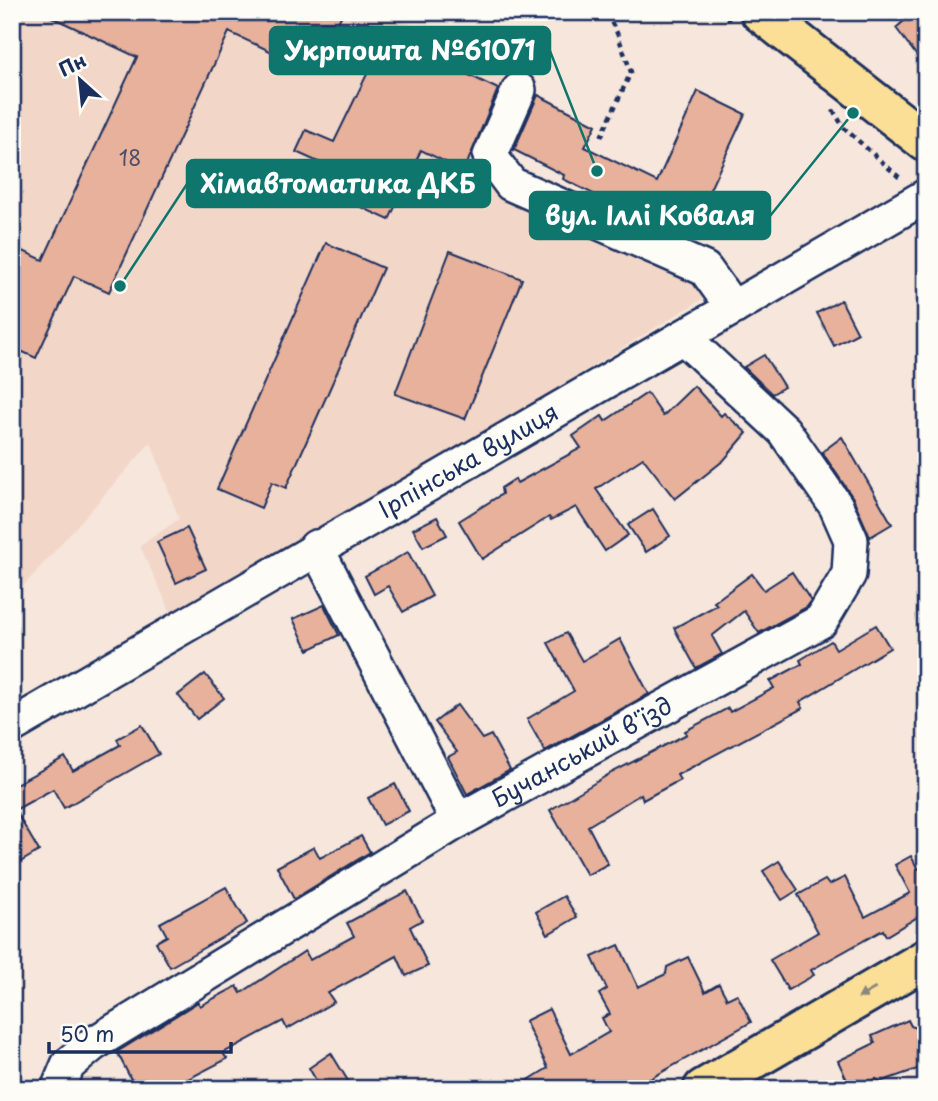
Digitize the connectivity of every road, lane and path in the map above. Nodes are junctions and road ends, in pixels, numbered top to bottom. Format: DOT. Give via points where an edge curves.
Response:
graph roads {
  1 [pos="606,12"];
  2 [pos="760,12"];
  3 [pos="519,90"];
  4 [pos="601,137"];
  5 [pos="926,142"];
  6 [pos="926,195"];
  7 [pos="733,308"];
  8 [pos="682,338"];
  9 [pos="316,547"];
  10 [pos="12,726"];
  11 [pos="458,821"];
  12 [pos="926,959"];
  13 [pos="58,1089"];
  14 [pos="703,1089"];
  1 -- 4 [label="path" via="631,72"];
  2 -- 5 [label="main road"];
  3 -- 7 [label="street" via="490,156 511,184 705,269"];
  6 -- 7 [label="street, Ірпінська вулиця"];
  7 -- 8 [label="street, Ірпінська вулиця"];
  8 -- 9 [label="street, Ірпінська вулиця"];
  8 -- 11 [label="street, Бучанський в'їзд" via="784,431 836,506 851,540 849,574 821,621"];
  9 -- 10 [label="street, Ірпінська вулиця"];
  9 -- 11 [label="street"];
  11 -- 13 [label="street, Бучанський в'їзд" via="93,1044 68,1065"];
  12 -- 14 [label="main road, one-way"];
}
